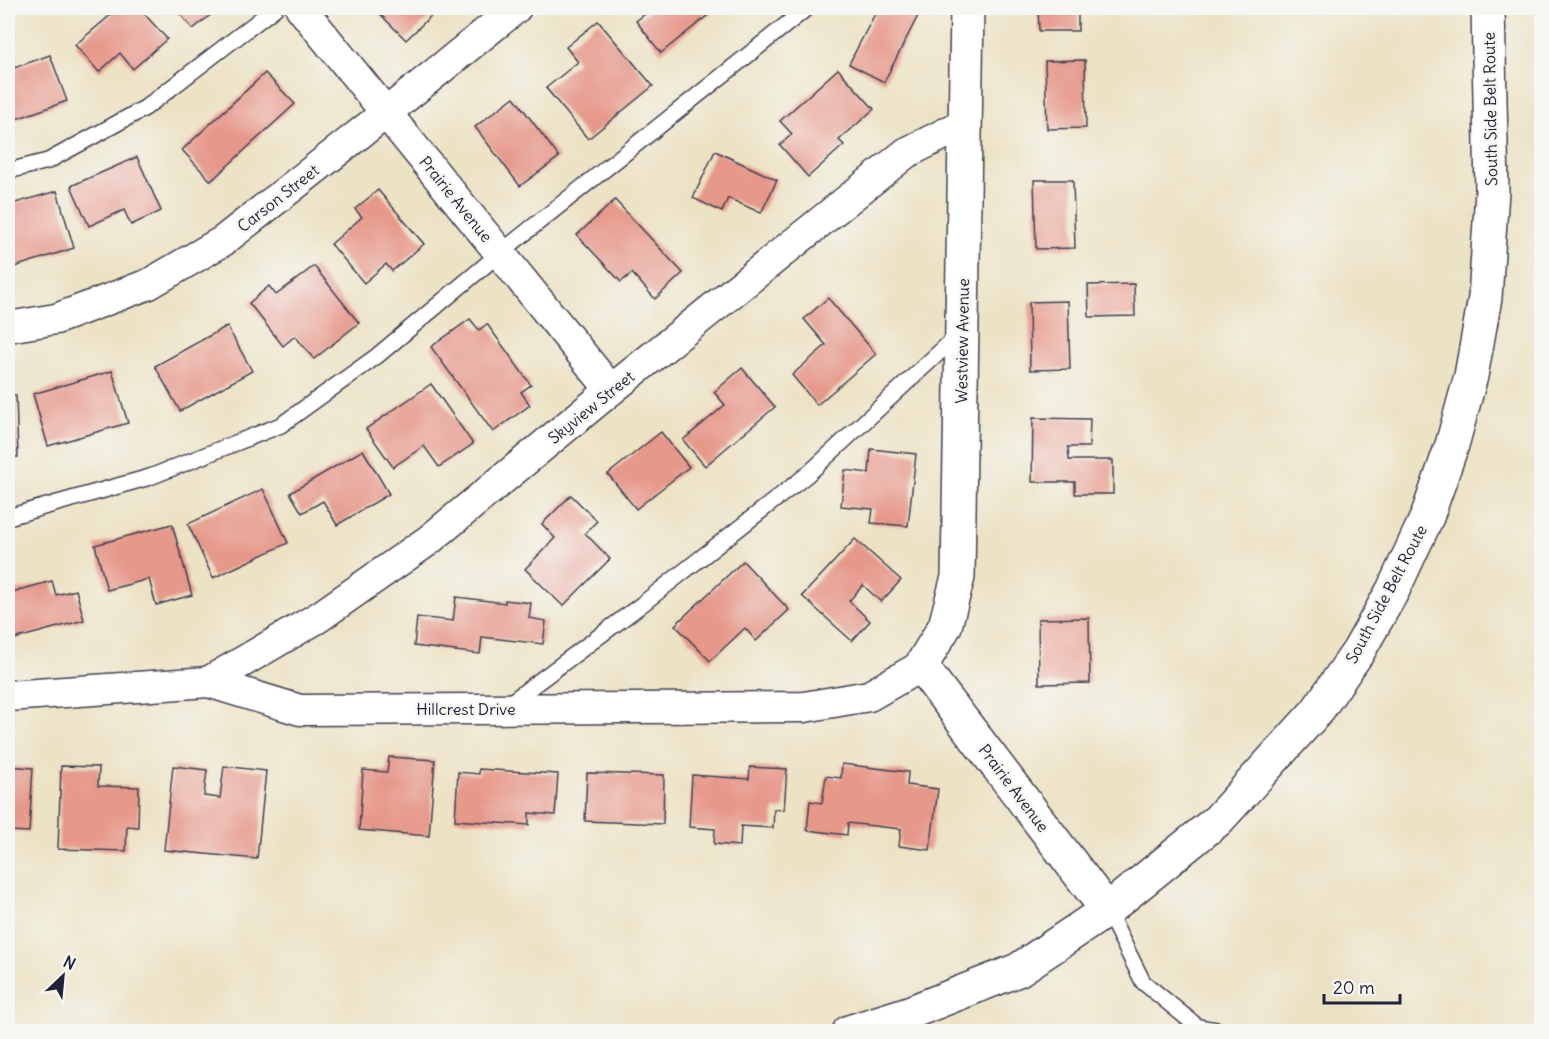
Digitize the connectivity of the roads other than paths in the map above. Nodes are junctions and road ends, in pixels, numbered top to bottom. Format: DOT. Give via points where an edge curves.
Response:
graph roads {
  1 [pos="275,8"];
  2 [pos="301,8"];
  3 [pos="516,8"];
  4 [pos="807,8"];
  5 [pos="967,8"];
  6 [pos="1488,8"];
  7 [pos="386,113"];
  8 [pos="966,123"];
  9 [pos="8,171"];
  10 [pos="500,253"];
  11 [pos="8,327"];
  12 [pos="962,331"];
  13 [pos="611,390"];
  14 [pos="8,517"];
  15 [pos="921,666"];
  16 [pos="208,682"];
  17 [pos="8,696"];
  18 [pos="502,709"];
  19 [pos="1107,910"];
  20 [pos="849,1032"];
  21 [pos="1229,1032"];
  1 -- 9 [label="lane" via="145,108 48,161"];
  2 -- 7 [label="street, Prairie Avenue"];
  3 -- 7 [label="street, Carson Street"];
  4 -- 10 [label="lane"];
  5 -- 8 [label="main road, Westview Avenue"];
  6 -- 19 [label="main road, South Side Belt Route" via="1492,191 1485,298 1471,376 1427,517 1358,652 1317,711 1218,820"];
  7 -- 10 [label="street, Prairie Avenue"];
  7 -- 11 [label="street, Carson Street" via="223,242 149,284 56,319"];
  8 -- 12 [label="main road, Westview Avenue"];
  8 -- 13 [label="street, Skyview Street" via="906,153"];
  10 -- 13 [label="street, Prairie Avenue"];
  10 -- 14 [label="lane" via="378,356 281,425 150,477"];
  12 -- 15 [label="main road, Westview Avenue" via="958,577 945,626"];
  12 -- 18 [label="lane" via="807,474"];
  13 -- 16 [label="street, Skyview Street" via="429,540 319,617"];
  15 -- 18 [label="street, Hillcrest Drive" via="869,696 804,707"];
  15 -- 19 [label="main road, Prairie Avenue"];
  16 -- 17 [label="street, Hillcrest Drive"];
  16 -- 18 [label="street, Hillcrest Drive" via="300,710"];
  19 -- 20 [label="main road, South Side Belt Route" via="1018,970"];
  19 -- 21 [label="lane" via="1143,982 1198,1027"];
}
